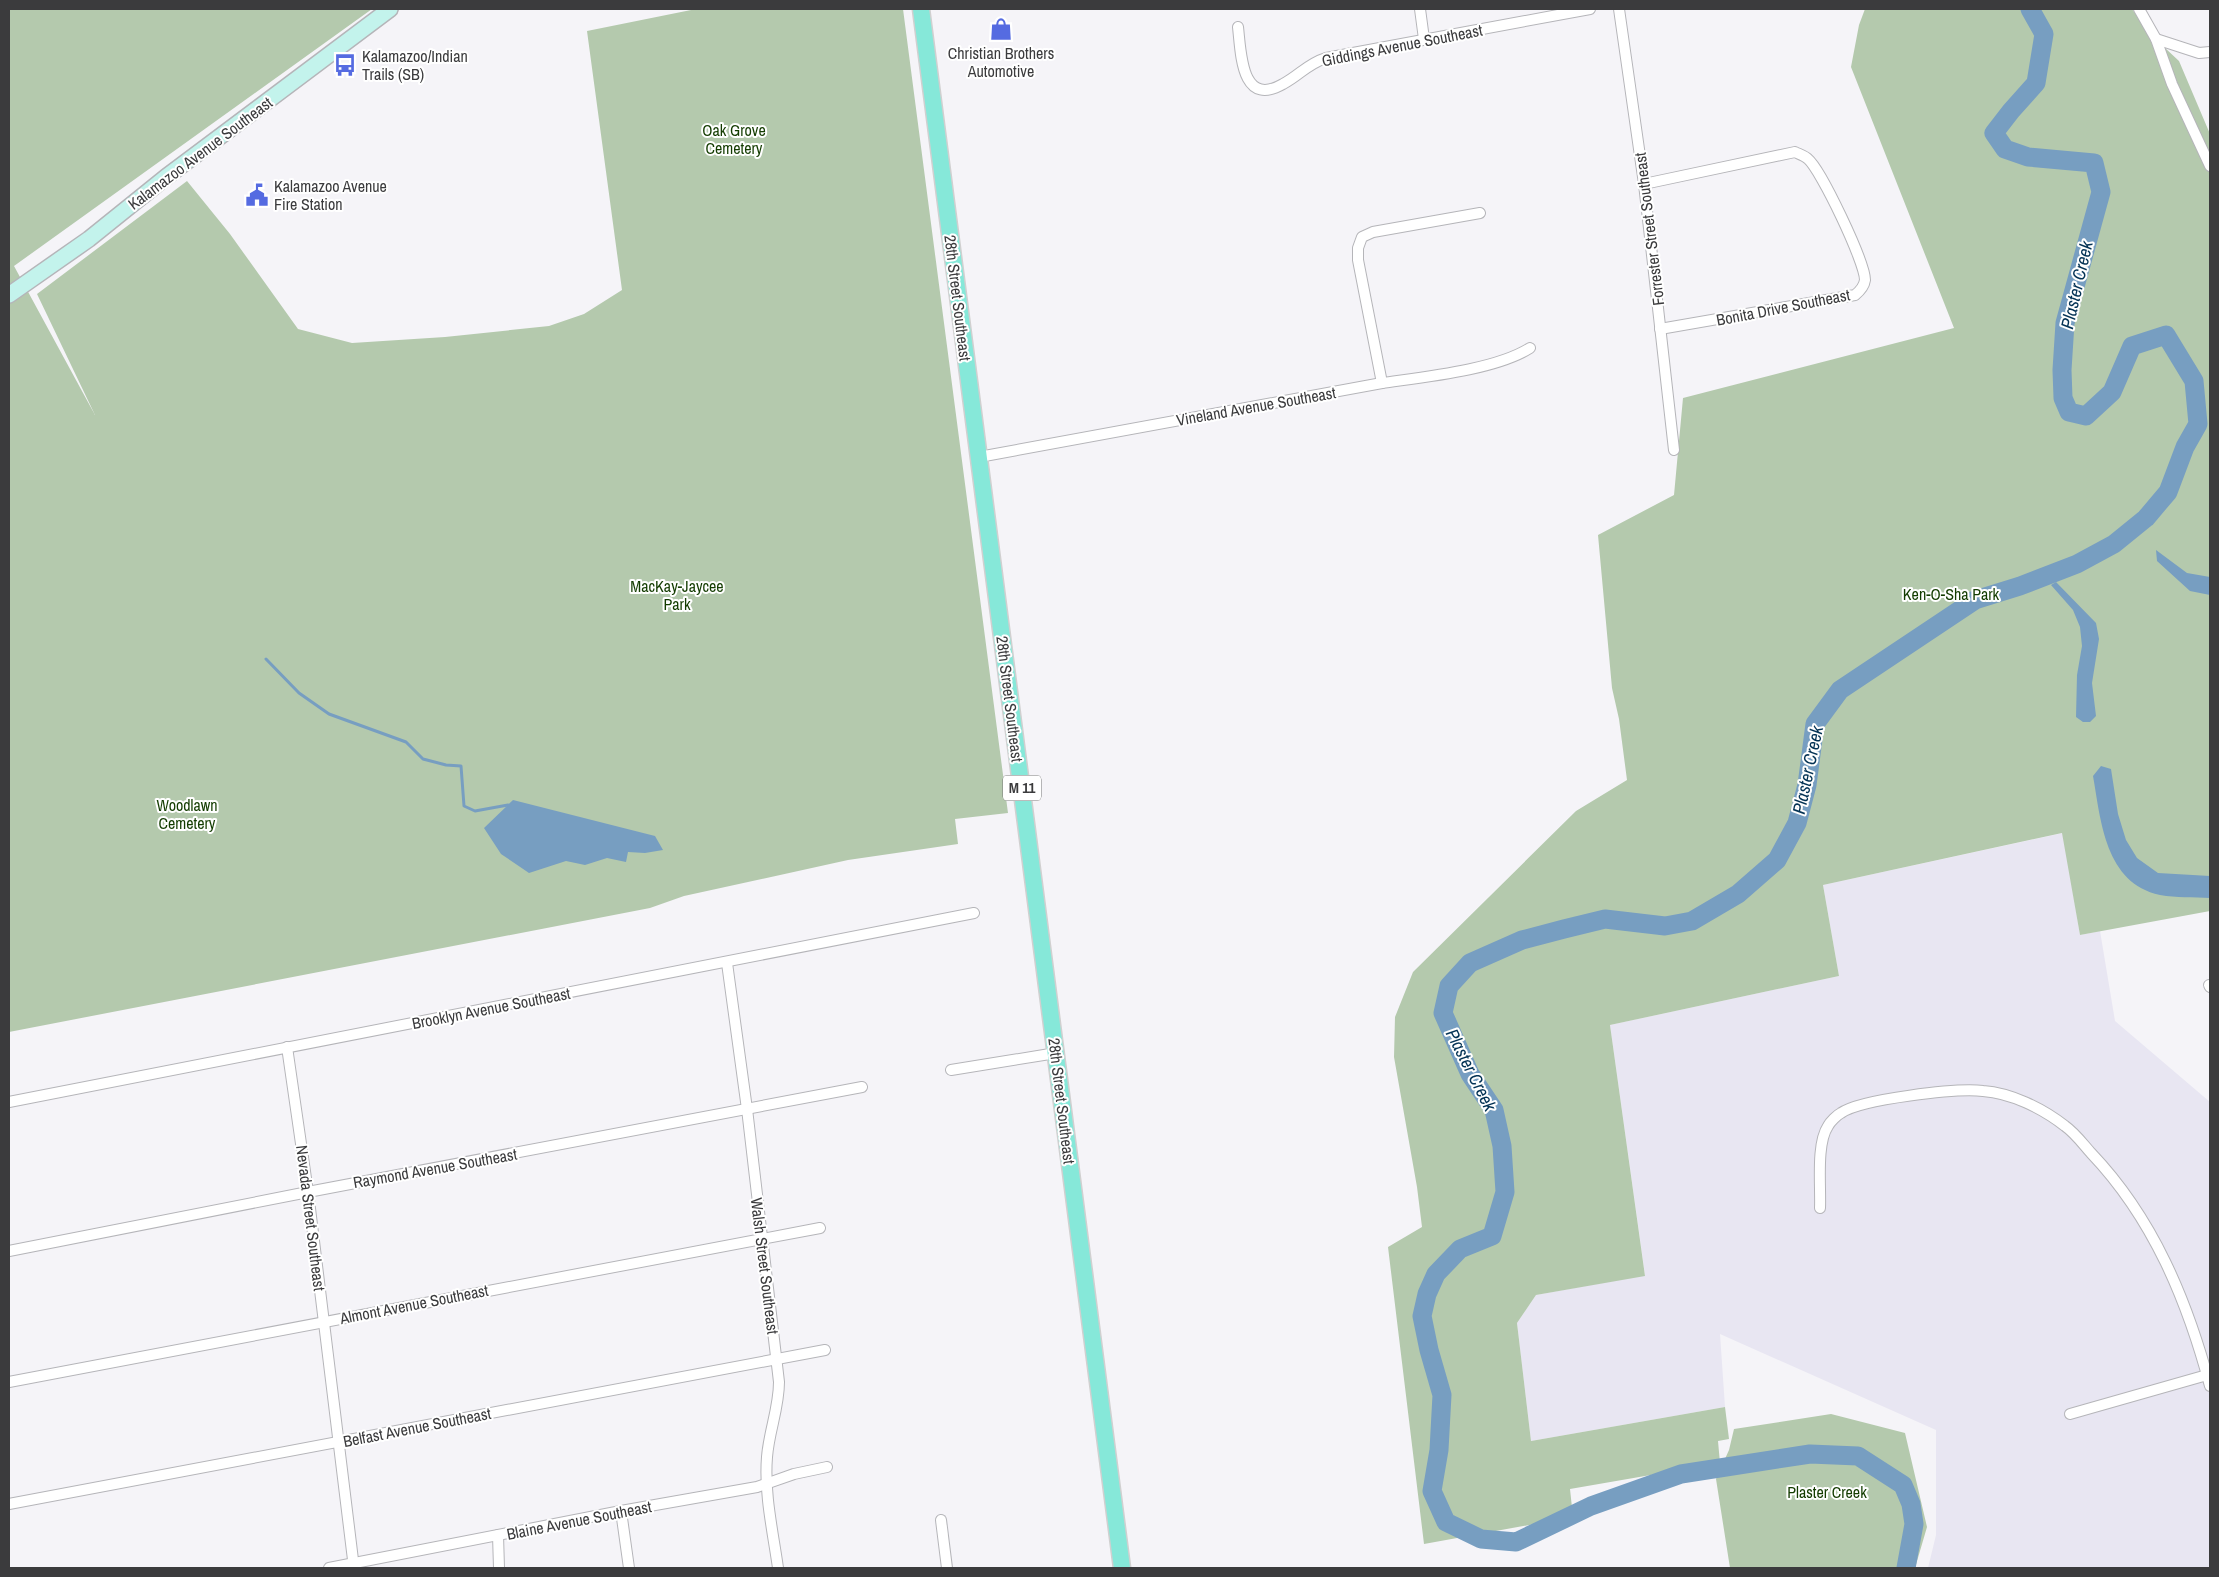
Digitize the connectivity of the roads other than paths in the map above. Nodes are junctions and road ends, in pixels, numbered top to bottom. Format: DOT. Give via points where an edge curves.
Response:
graph roads {
  1 [pos="390,9"];
  2 [pos="921,9"];
  3 [pos="1420,9"];
  4 [pos="1590,9"];
  5 [pos="1620,9"];
  6 [pos="2139,9"];
  7 [pos="1238,28"];
  8 [pos="1424,39"];
  9 [pos="2156,39"];
  10 [pos="2210,52"];
  11 [pos="2210,166"];
  12 [pos="1644,184"];
  13 [pos="1480,213"];
  14 [pos="9,295"];
  15 [pos="1660,329"];
  16 [pos="1530,348"];
  17 [pos="1382,383"];
  18 [pos="1674,450"];
  19 [pos="979,457"];
  20 [pos="974,913"];
  21 [pos="726,963"];
  22 [pos="287,1047"];
  23 [pos="1056,1054"];
  24 [pos="951,1070"];
  25 [pos="862,1087"];
  26 [pos="9,1102"];
  27 [pos="747,1109"];
  28 [pos="308,1192"];
  29 [pos="1820,1208"];
  30 [pos="820,1228"];
  31 [pos="762,1238"];
  32 [pos="9,1251"];
  33 [pos="324,1322"];
  34 [pos="825,1350"];
  35 [pos="777,1359"];
  36 [pos="2207,1375"];
  37 [pos="9,1382"];
  38 [pos="2210,1386"];
  39 [pos="2070,1414"];
  40 [pos="339,1442"];
  41 [pos="827,1467"];
  42 [pos="766,1483"];
  43 [pos="9,1504"];
  44 [pos="621,1511"];
  45 [pos="941,1520"];
  46 [pos="498,1535"];
  47 [pos="354,1566"];
  48 [pos="329,1568"];
  49 [pos="499,1568"];
  50 [pos="629,1568"];
  51 [pos="778,1568"];
  52 [pos="947,1568"];
  53 [pos="1122,1568"];
  1 -- 14 [label="main road, Kalamazoo Avenue Southeast" via="166,177 89,239"];
  2 -- 19 [label="main road, 28th Street Southeast / M 11"];
  3 -- 8 [label="street"];
  4 -- 8 [label="street, Giddings Avenue Southeast"];
  5 -- 12 [label="street, Forrester Street Southeast"];
  6 -- 9 [label="street"];
  7 -- 8 [label="street, Giddings Avenue Southeast" via="1243,71 1248,81 1258,88 1271,89 1284,84 1312,62"];
  9 -- 10 [label="street" via="2199,53"];
  9 -- 11 [label="street" via="2172,84"];
  12 -- 15 [label="street, Forrester Street Southeast"];
  12 -- 15 [label="street, Bonita Drive Southeast" via="1794,152 1808,159 1825,187 1853,241 1865,280 1855,295"];
  13 -- 17 [label="street" via="1374,232 1362,237 1358,260"];
  15 -- 18 [label="street, Forrester Street Southeast"];
  16 -- 17 [label="street, Vineland Avenue Southeast" via="1515,358"];
  17 -- 19 [label="street, Vineland Avenue Southeast"];
  19 -- 23 [label="main road, 28th Street Southeast / M 11"];
  20 -- 21 [label="street, Brooklyn Avenue Southeast"];
  21 -- 22 [label="street, Brooklyn Avenue Southeast"];
  21 -- 27 [label="street, Walsh Street Southeast"];
  22 -- 26 [label="street, Brooklyn Avenue Southeast"];
  22 -- 28 [label="street, Nevada Street Southeast"];
  23 -- 24 [label="street"];
  23 -- 53 [label="main road, 28th Street Southeast / M 11"];
  25 -- 27 [label="street, Raymond Avenue Southeast"];
  27 -- 28 [label="street, Raymond Avenue Southeast"];
  27 -- 31 [label="street, Walsh Street Southeast"];
  28 -- 32 [label="street, Raymond Avenue Southeast"];
  28 -- 33 [label="street, Nevada Street Southeast"];
  29 -- 36 [label="street" via="1822,1146 1828,1126 1842,1112 1878,1101 1922,1094 1983,1091 2032,1104 2066,1126 2108,1170 2151,1232 2188,1311"];
  30 -- 31 [label="street, Almont Avenue Southeast"];
  31 -- 33 [label="street, Almont Avenue Southeast"];
  31 -- 35 [label="street, Walsh Street Southeast"];
  33 -- 37 [label="street, Almont Avenue Southeast"];
  33 -- 40 [label="street, Nevada Street Southeast"];
  34 -- 35 [label="street, Belfast Avenue Southeast"];
  35 -- 40 [label="street, Belfast Avenue Southeast"];
  35 -- 42 [label="street, Walsh Street Southeast" via="779,1399 770,1432"];
  36 -- 38 [label="street"];
  36 -- 39 [label="street"];
  40 -- 43 [label="street, Belfast Avenue Southeast"];
  40 -- 47 [label="street, Nevada Street Southeast"];
  41 -- 42 [label="street, Blaine Avenue Southeast"];
  42 -- 44 [label="street, Blaine Avenue Southeast"];
  42 -- 51 [label="street, Walsh Street Southeast"];
  44 -- 46 [label="street, Blaine Avenue Southeast"];
  44 -- 50 [label="street"];
  45 -- 52 [label="street"];
  46 -- 47 [label="street, Blaine Avenue Southeast"];
  46 -- 49 [label="street"];
  47 -- 48 [label="street, Blaine Avenue Southeast"];
}
